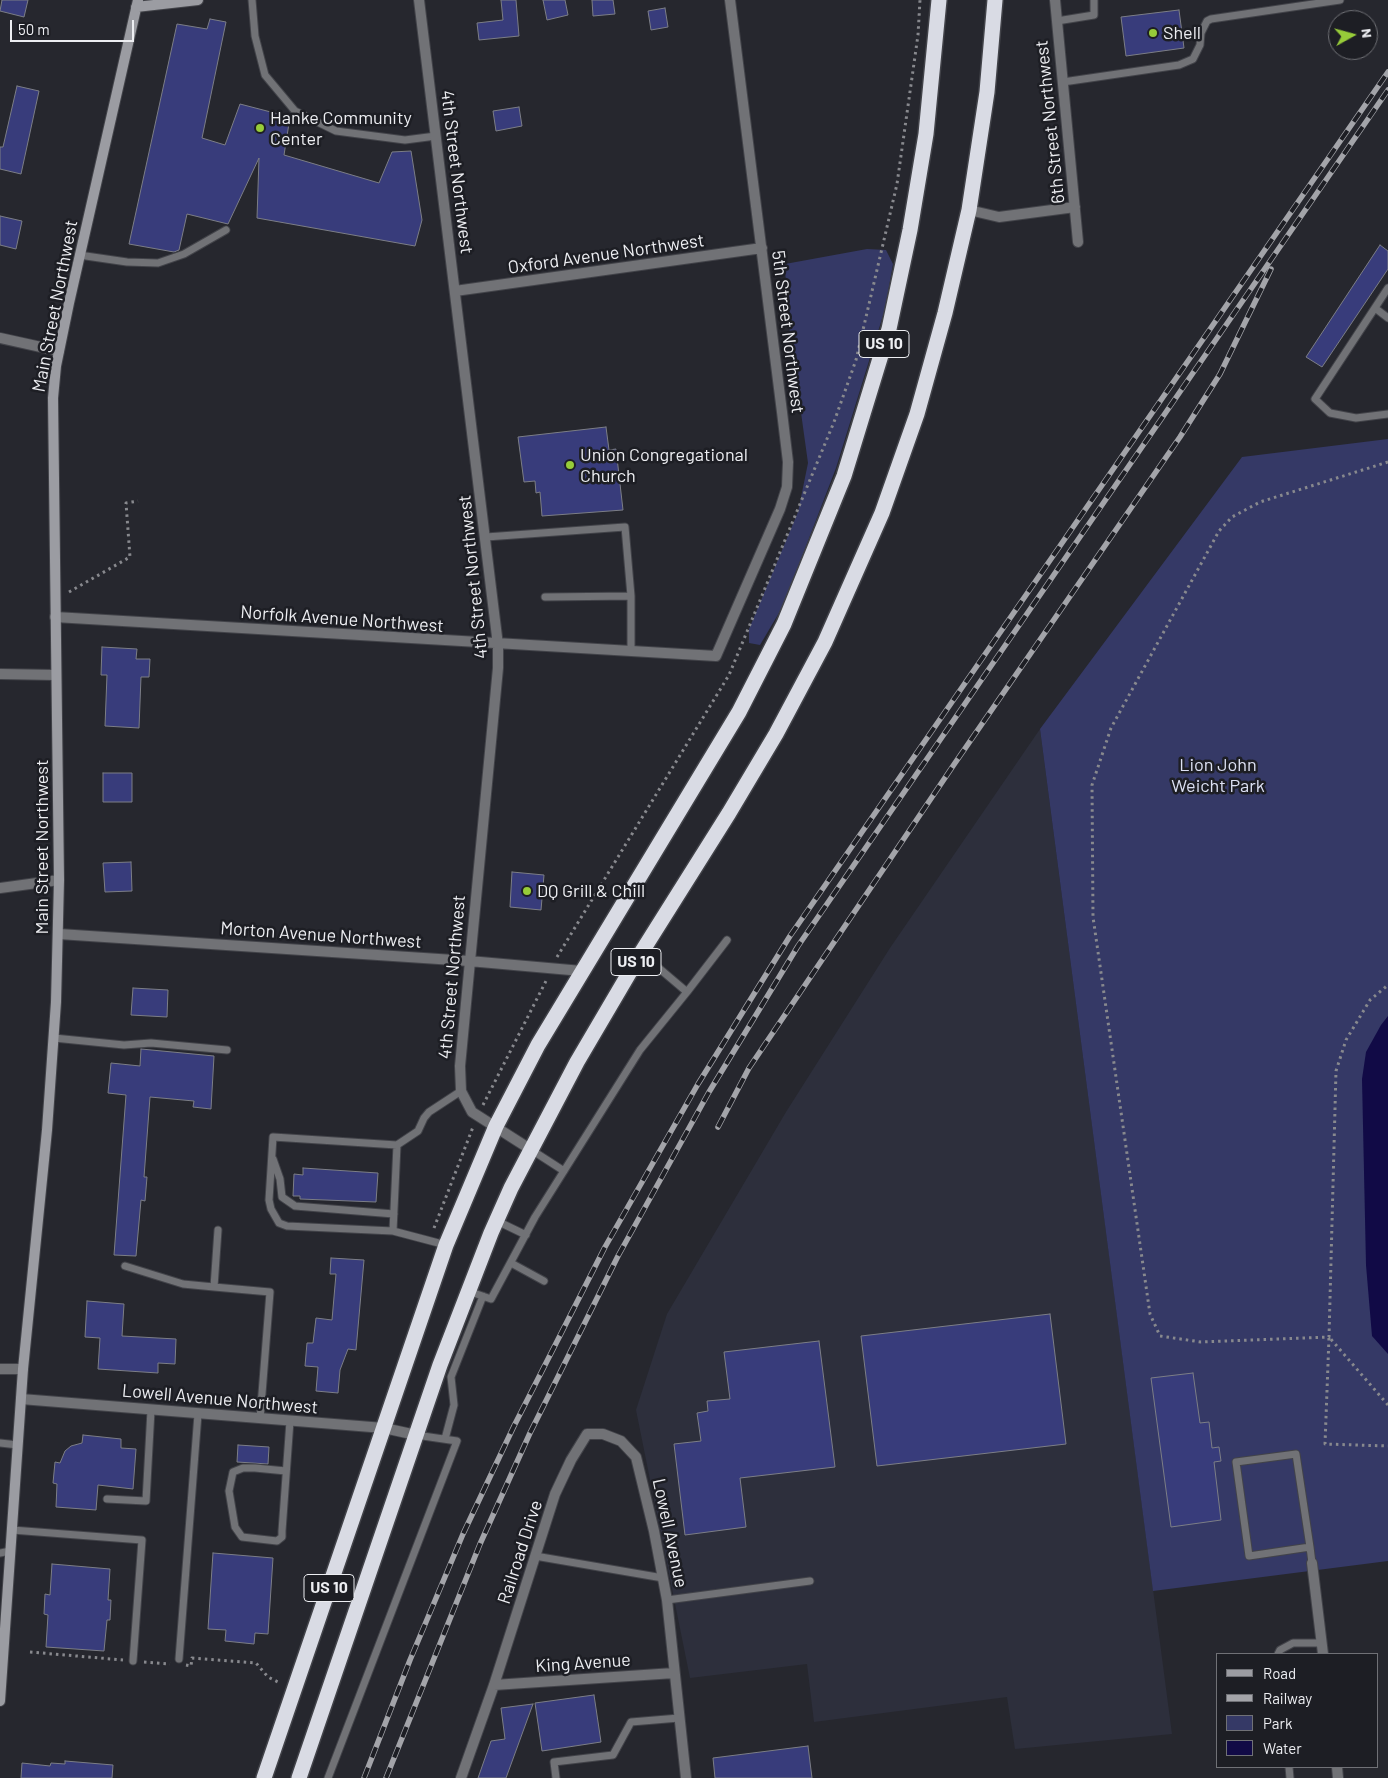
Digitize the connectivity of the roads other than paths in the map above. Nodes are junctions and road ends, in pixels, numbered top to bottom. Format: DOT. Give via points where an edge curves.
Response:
graph roads {
  1 [pos="198,0"];
  2 [pos="252,0"];
  3 [pos="419,0"];
  4 [pos="730,0"];
  5 [pos="939,0"];
  6 [pos="995,0"];
  7 [pos="1055,0"];
  8 [pos="1094,0"];
  9 [pos="1340,0"];
  10 [pos="137,4"];
  11 [pos="1057,21"];
  12 [pos="1063,82"];
  13 [pos="436,136"];
  14 [pos="1075,207"];
  15 [pos="969,210"];
  16 [pos="226,230"];
  17 [pos="1078,242"];
  18 [pos="762,248"];
  19 [pos="80,255"];
  20 [pos="1388,288"];
  21 [pos="455,291"];
  22 [pos="1375,308"];
  23 [pos="1388,318"];
  24 [pos="0,338"];
  25 [pos="59,351"];
  26 [pos="1388,414"];
  27 [pos="486,537"];
  28 [pos="631,596"];
  29 [pos="545,598"];
  30 [pos="55,618"];
  31 [pos="498,645"];
  32 [pos="631,651"];
  33 [pos="716,656"];
  34 [pos="0,674"];
  35 [pos="56,675"];
  36 [pos="59,880"];
  37 [pos="0,888"];
  38 [pos="59,934"];
  39 [pos="727,940"];
  40 [pos="641,953"];
  41 [pos="469,961"];
  42 [pos="582,971"];
  43 [pos="688,992"];
  44 [pos="54,1038"];
  45 [pos="227,1050"];
  46 [pos="461,1091"];
  47 [pos="496,1126"];
  48 [pos="397,1145"];
  49 [pos="530,1149"];
  50 [pos="272,1156"];
  51 [pos="564,1171"];
  52 [pos="394,1214"];
  53 [pos="496,1221"];
  54 [pos="218,1230"];
  55 [pos="394,1231"];
  56 [pos="526,1234"];
  57 [pos="446,1245"];
  58 [pos="511,1263"];
  59 [pos="125,1266"];
  60 [pos="544,1281"];
  61 [pos="214,1286"];
  62 [pos="468,1291"];
  63 [pos="483,1296"];
  64 [pos="0,1369"];
  65 [pos="24,1369"];
  66 [pos="21,1399"];
  67 [pos="151,1410"];
  68 [pos="198,1414"];
  69 [pos="260,1419"];
  70 [pos="290,1421"];
  71 [pos="384,1428"];
  72 [pos="587,1434"];
  73 [pos="416,1435"];
  74 [pos="445,1439"];
  75 [pos="0,1443"];
  76 [pos="18,1445"];
  77 [pos="286,1471"];
  78 [pos="107,1499"];
  79 [pos="12,1530"];
  80 [pos="1310,1547"];
  81 [pos="5,1552"];
  82 [pos="536,1556"];
  83 [pos="1312,1563"];
  84 [pos="663,1578"];
  85 [pos="810,1581"];
  86 [pos="668,1600"];
  87 [pos="1322,1643"];
  88 [pos="1278,1653"];
  89 [pos="1323,1653"];
  90 [pos="133,1661"];
  91 [pos="180,1662"];
  92 [pos="1,1670"];
  93 [pos="674,1673"];
  94 [pos="494,1685"];
  95 [pos="0,1700"];
  96 [pos="680,1718"];
  97 [pos="264,1778"];
  98 [pos="299,1778"];
  99 [pos="328,1778"];
  100 [pos="461,1778"];
  101 [pos="556,1778"];
  102 [pos="686,1778"];
  1 -- 10 [label="street"];
  2 -- 13 [label="lane" via="255,36 264,75 295,111 336,131 405,140"];
  3 -- 13 [label="street, 4th Street Northwest"];
  4 -- 18 [label="street, 5th Street Northwest"];
  5 -- 42 [label="highway, US 10" via="926,134 907,248 888,329 844,476 784,624 739,712"];
  6 -- 15 [label="highway, US 10" via="987,92"];
  7 -- 11 [label="street, 6th Street Northwest"];
  8 -- 11 [label="lane" via="1094,15"];
  9 -- 12 [label="lane" via="1207,20 1193,59 1179,65"];
  10 -- 19 [label="street, Main Street Northwest"];
  11 -- 12 [label="street, 6th Street Northwest"];
  12 -- 14 [label="street, 6th Street Northwest"];
  13 -- 21 [label="street, 4th Street Northwest"];
  14 -- 15 [label="street" via="999,217"];
  14 -- 17 [label="street, 6th Street Northwest"];
  15 -- 40 [label="highway, US 10" via="917,414 882,513 852,584 825,642 766,751"];
  16 -- 19 [label="lane" via="184,254 158,263"];
  18 -- 21 [label="street, Oxford Avenue Northwest"];
  18 -- 33 [label="street, 5th Street Northwest" via="787,454 787,488"];
  19 -- 25 [label="street, Main Street Northwest"];
  20 -- 22 [label="lane"];
  21 -- 27 [label="street, 4th Street Northwest"];
  22 -- 23 [label="lane"];
  22 -- 26 [label="lane" via="1315,399 1330,412 1356,418"];
  24 -- 25 [label="street"];
  25 -- 30 [label="street, Main Street Northwest" via="53,398"];
  27 -- 28 [label="lane" via="624,527"];
  27 -- 31 [label="street, 4th Street Northwest"];
  28 -- 29 [label="lane"];
  28 -- 32 [label="lane"];
  30 -- 31 [label="street, Norfolk Avenue Northwest"];
  30 -- 35 [label="street, Main Street Northwest"];
  31 -- 32 [label="street, Norfolk Avenue Northwest"];
  31 -- 41 [label="street, 4th Street Northwest"];
  32 -- 33 [label="street, Norfolk Avenue Northwest"];
  34 -- 35 [label="street"];
  35 -- 36 [label="street, Main Street Northwest"];
  36 -- 37 [label="street"];
  36 -- 38 [label="street, Main Street Northwest"];
  38 -- 41 [label="street, Morton Avenue Northwest"];
  38 -- 44 [label="street, Main Street Northwest"];
  39 -- 43 [label="lane"];
  40 -- 43 [label="lane"];
  40 -- 49 [label="highway, US 10"];
  41 -- 42 [label="street, Morton Avenue Northwest"];
  41 -- 46 [label="street, 4th Street Northwest" via="460,1066"];
  42 -- 47 [label="highway, US 10" via="538,1045"];
  43 -- 51 [label="lane" via="640,1050"];
  44 -- 45 [label="lane"];
  44 -- 65 [label="street, Main Street Northwest"];
  46 -- 47 [label="street, 4th Street Northwest" via="472,1112"];
  46 -- 48 [label="lane" via="429,1112 418,1131"];
  47 -- 49 [label="street, 4th Street Northwest"];
  47 -- 57 [label="highway, US 10"];
  48 -- 50 [label="lane" via="273,1137"];
  48 -- 52 [label="lane"];
  49 -- 51 [label="lane"];
  49 -- 53 [label="highway, US 10"];
  50 -- 52 [label="lane" via="282,1198 289,1204"];
  50 -- 55 [label="lane" via="268,1200 279,1223"];
  51 -- 56 [label="lane"];
  52 -- 55 [label="lane"];
  53 -- 56 [label="lane"];
  53 -- 62 [label="highway, US 10"];
  54 -- 61 [label="lane"];
  55 -- 57 [label="lane"];
  56 -- 58 [label="lane"];
  57 -- 71 [label="highway, US 10"];
  58 -- 60 [label="lane"];
  58 -- 63 [label="lane" via="492,1298"];
  59 -- 61 [label="lane" via="183,1284"];
  61 -- 69 [label="lane" via="270,1292"];
  62 -- 63 [label="lane"];
  62 -- 73 [label="highway, US 10"];
  63 -- 74 [label="lane" via="451,1377 454,1404"];
  64 -- 65 [label="street"];
  65 -- 66 [label="street, Main Street Northwest"];
  66 -- 67 [label="street, Lowell Avenue Northwest"];
  66 -- 76 [label="street, Main Street Northwest"];
  67 -- 68 [label="street, Lowell Avenue Northwest"];
  67 -- 78 [label="lane" via="146,1501"];
  68 -- 69 [label="street, Lowell Avenue Northwest"];
  68 -- 91 [label="lane"];
  69 -- 70 [label="street, Lowell Avenue Northwest"];
  70 -- 71 [label="street, Lowell Avenue Northwest"];
  70 -- 77 [label="lane"];
  71 -- 73 [label="street, Lowell Avenue Northwest"];
  71 -- 97 [label="highway, US 10"];
  72 -- 82 [label="street, Railroad Drive" via="555,1494"];
  72 -- 84 [label="street, Lowell Avenue" via="603,1434 621,1442 636,1457"];
  73 -- 74 [label="lane"];
  73 -- 98 [label="highway, US 10"];
  74 -- 99 [label="lane" via="456,1441"];
  75 -- 76 [label="lane"];
  76 -- 79 [label="street, Main Street Northwest"];
  77 -- 77 [label="lane" via="282,1537 276,1541 247,1538 237,1532 229,1484 232,1472 243,1468"];
  79 -- 81 [label="street, Main Street Northwest"];
  79 -- 90 [label="lane" via="142,1540"];
  80 -- 80 [label="lane" via="1249,1556 1236,1462 1296,1454"];
  80 -- 83 [label="lane"];
  81 -- 92 [label="street, Main Street Northwest"];
  82 -- 84 [label="lane"];
  82 -- 94 [label="street, Railroad Drive"];
  83 -- 87 [label="street"];
  84 -- 86 [label="street, Lowell Avenue"];
  85 -- 86 [label="lane"];
  86 -- 93 [label="street, Lowell Avenue"];
  87 -- 88 [label="lane" via="1293,1643"];
  87 -- 89 [label="street"];
  92 -- 95 [label="street, Main Street Northwest"];
  93 -- 94 [label="street, King Avenue"];
  93 -- 96 [label="street"];
  94 -- 100 [label="street, Railroad Drive"];
  96 -- 101 [label="lane" via="631,1722 612,1755 554,1762"];
  96 -- 102 [label="street"];
}
